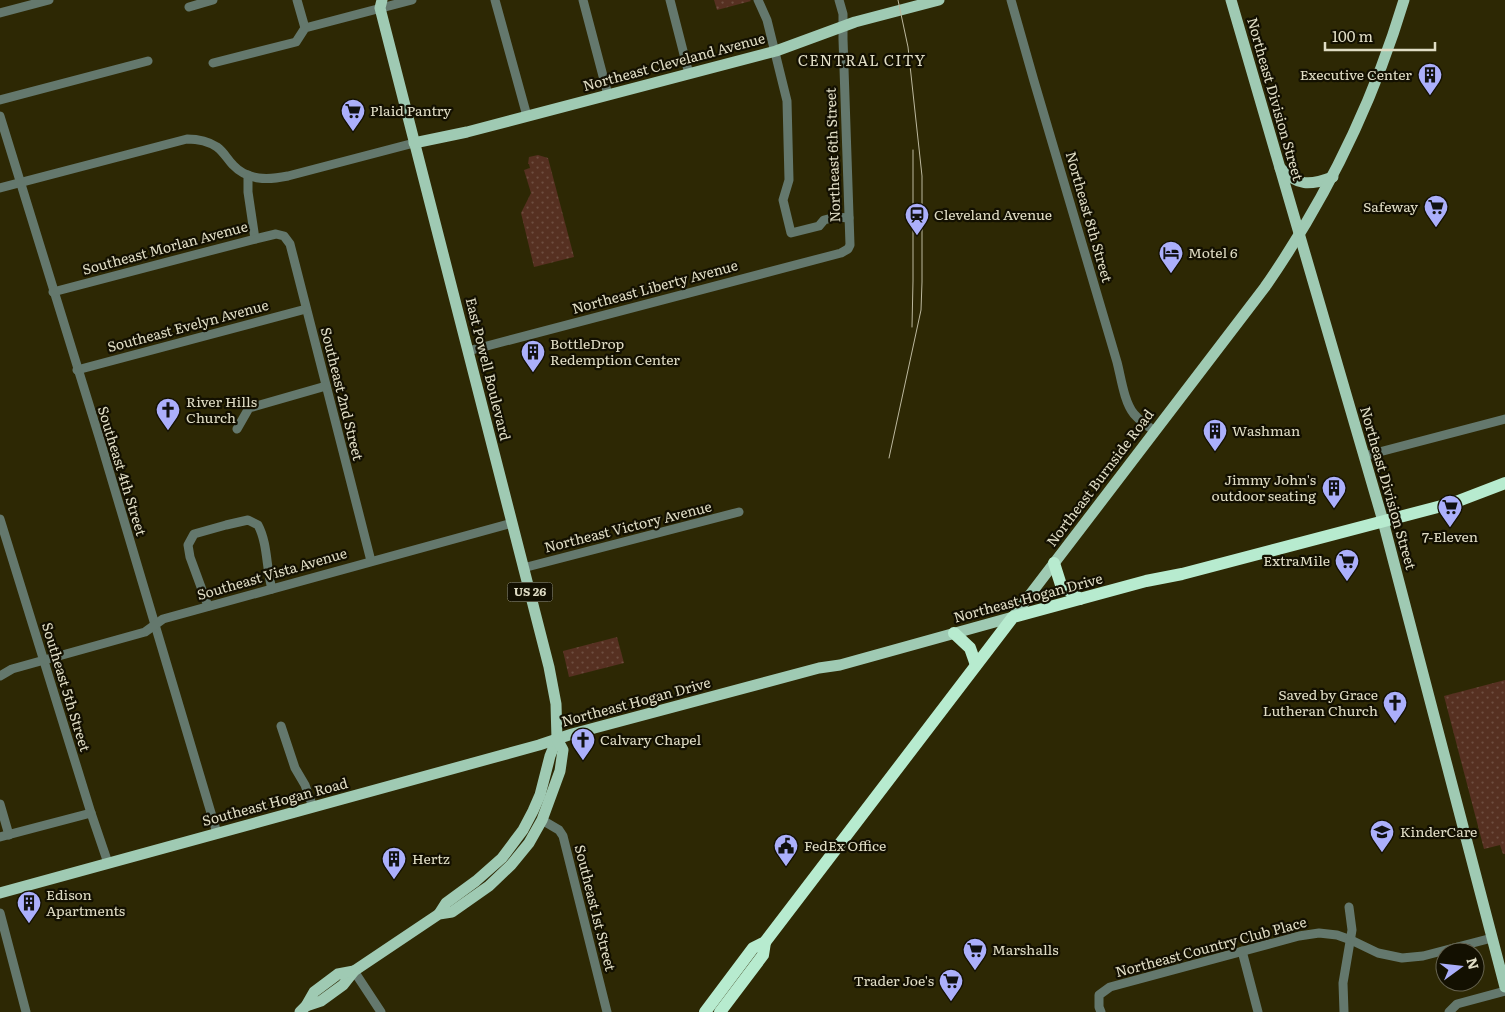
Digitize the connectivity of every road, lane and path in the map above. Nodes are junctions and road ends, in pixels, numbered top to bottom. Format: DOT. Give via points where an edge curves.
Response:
graph roads {
  1 [pos="49,0"];
  2 [pos="213,0"];
  3 [pos="297,0"];
  4 [pos="412,0"];
  5 [pos="495,0"];
  6 [pos="583,0"];
  7 [pos="670,0"];
  8 [pos="758,0"];
  9 [pos="839,0"];
  10 [pos="939,0"];
  11 [pos="1012,0"];
  12 [pos="1231,0"];
  13 [pos="1404,0"];
  14 [pos="378,3"];
  15 [pos="189,7"];
  16 [pos="0,13"];
  17 [pos="843,26"];
  18 [pos="305,28"];
  19 [pos="776,51"];
  20 [pos="148,61"];
  21 [pos="213,63"];
  22 [pos="689,74"];
  23 [pos="608,95"];
  24 [pos="0,100"];
  25 [pos="0,116"];
  26 [pos="527,116"];
  27 [pos="414,143"];
  28 [pos="1280,168"];
  29 [pos="248,175"];
  30 [pos="1333,177"];
  31 [pos="20,182"];
  32 [pos="0,188"];
  33 [pos="849,218"];
  34 [pos="1299,235"];
  35 [pos="284,236"];
  36 [pos="255,238"];
  37 [pos="848,250"];
  38 [pos="53,292"];
  39 [pos="306,309"];
  40 [pos="468,351"];
  41 [pos="77,370"];
  42 [pos="326,386"];
  43 [pos="1505,419"];
  44 [pos="236,429"];
  45 [pos="1155,431"];
  46 [pos="1364,456"];
  47 [pos="1505,483"];
  48 [pos="739,512"];
  49 [pos="0,519"];
  50 [pos="1383,521"];
  51 [pos="512,523"];
  52 [pos="371,561"];
  53 [pos="1054,563"];
  54 [pos="523,568"];
  55 [pos="272,589"];
  56 [pos="1080,599"];
  57 [pos="208,606"];
  58 [pos="1013,617"];
  59 [pos="154,625"];
  60 [pos="954,633"];
  61 [pos="44,660"];
  62 [pos="976,665"];
  63 [pos="0,676"];
  64 [pos="281,726"];
  65 [pos="557,739"];
  66 [pos="0,804"];
  67 [pos="313,807"];
  68 [pos="91,813"];
  69 [pos="542,820"];
  70 [pos="216,833"];
  71 [pos="10,835"];
  72 [pos="0,838"];
  73 [pos="514,852"];
  74 [pos="108,863"];
  75 [pos="0,893"];
  76 [pos="1349,907"];
  77 [pos="0,913"];
  78 [pos="1492,938"];
  79 [pos="1351,940"];
  80 [pos="765,942"];
  81 [pos="1242,951"];
  82 [pos="1502,963"];
  83 [pos="741,964"];
  84 [pos="354,971"];
  85 [pos="1505,987"];
  86 [pos="1505,992"];
  87 [pos="303,1009"];
  88 [pos="721,1011"];
  89 [pos="26,1012"];
  90 [pos="381,1012"];
  91 [pos="607,1012"];
  92 [pos="705,1012"];
  93 [pos="1101,1012"];
  94 [pos="1258,1012"];
  95 [pos="1344,1012"];
  96 [pos="1449,1012"];
  1 -- 16 [label="street"];
  2 -- 15 [label="street"];
  3 -- 18 [label="street"];
  4 -- 14 [label="street"];
  5 -- 26 [label="street"];
  6 -- 23 [label="street"];
  7 -- 22 [label="street"];
  8 -- 19 [label="street"];
  9 -- 17 [label="street, Northeast 6th Street"];
  10 -- 17 [label="main road, Northeast Cleveland Avenue"];
  11 -- 45 [label="street, Northeast 8th Street" via="1127,401 1133,413"];
  12 -- 28 [label="main road, Northeast Division Street"];
  13 -- 30 [label="main road, Northeast Burnside Road" via="1372,91"];
  14 -- 18 [label="street"];
  14 -- 27 [label="main road, East Powell Boulevard / US 26"];
  17 -- 19 [label="main road, Northeast Cleveland Avenue"];
  17 -- 33 [label="street, Northeast 6th Street"];
  18 -- 21 [label="street" via="296,42"];
  19 -- 22 [label="main road, Northeast Cleveland Avenue"];
  19 -- 33 [label="street" via="787,101 789,180 783,200 791,233 819,226 824,220"];
  20 -- 24 [label="street"];
  22 -- 23 [label="main road, Northeast Cleveland Avenue"];
  23 -- 26 [label="main road, Northeast Cleveland Avenue"];
  25 -- 31 [label="street, Southeast 4th Street"];
  26 -- 27 [label="main road, Northeast Cleveland Avenue"];
  27 -- 29 [label="street" via="280,178"];
  27 -- 40 [label="main road, East Powell Boulevard / US 26"];
  28 -- 30 [label="main road" via="1292,179 1304,183"];
  28 -- 34 [label="main road, Northeast Division Street"];
  29 -- 31 [label="street" via="232,164 217,147 187,139"];
  29 -- 36 [label="street"];
  30 -- 34 [label="main road, Northeast Burnside Road"];
  31 -- 32 [label="street"];
  31 -- 38 [label="street, Southeast 4th Street"];
  33 -- 37 [label="street, Northeast 6th Street"];
  34 -- 45 [label="main road, Northeast Burnside Road" via="1265,287"];
  34 -- 46 [label="main road, Northeast Division Street"];
  35 -- 36 [label="street, Southeast Morlan Avenue" via="276,234"];
  35 -- 39 [label="street, Southeast 2nd Street" via="290,244"];
  36 -- 38 [label="street, Southeast Morlan Avenue"];
  37 -- 40 [label="street, Northeast Liberty Avenue"];
  38 -- 41 [label="street, Southeast 4th Street"];
  39 -- 41 [label="street, Southeast Evelyn Avenue"];
  39 -- 42 [label="street, Southeast 2nd Street"];
  40 -- 51 [label="main road, East Powell Boulevard / US 26"];
  41 -- 59 [label="street, Southeast 4th Street"];
  42 -- 44 [label="street" via="249,408"];
  42 -- 52 [label="street, Southeast 2nd Street"];
  43 -- 46 [label="street"];
  45 -- 53 [label="main road, Northeast Burnside Road"];
  46 -- 50 [label="main road, Northeast Division Street"];
  47 -- 50 [label="highway, Northeast Hogan Drive"];
  48 -- 54 [label="street, Northeast Victory Avenue"];
  49 -- 61 [label="street, Southeast 5th Street"];
  50 -- 56 [label="highway, Northeast Hogan Drive"];
  50 -- 78 [label="main road, Northeast Division Street"];
  51 -- 52 [label="street, Southeast Vista Avenue"];
  51 -- 54 [label="main road, East Powell Boulevard / US 26"];
  52 -- 55 [label="street, Southeast Vista Avenue"];
  53 -- 56 [label="highway" via="1061,584"];
  53 -- 58 [label="main road, Northeast Burnside Road"];
  54 -- 65 [label="main road, East Powell Boulevard / US 26" via="553,687"];
  55 -- 57 [label="street, Southeast Vista Avenue"];
  55 -- 57 [label="street" via="258,525 248,520 226,524 194,534 188,545"];
  56 -- 58 [label="highway, Northeast Hogan Drive"];
  57 -- 59 [label="street, Southeast Vista Avenue" via="163,619"];
  58 -- 60 [label="main road, Northeast Hogan Drive"];
  58 -- 62 [label="highway, Northeast Burnside Road"];
  59 -- 61 [label="street, Southeast Vista Avenue" via="145,632"];
  59 -- 70 [label="street, Southeast 4th Street"];
  60 -- 62 [label="highway" via="970,648"];
  60 -- 65 [label="main road, Northeast Hogan Drive"];
  61 -- 63 [label="street, Southeast Vista Avenue"];
  61 -- 68 [label="street, Southeast 5th Street"];
  62 -- 80 [label="highway, Northeast Burnside Road"];
  64 -- 67 [label="street"];
  65 -- 67 [label="main road, Southeast Hogan Road"];
  65 -- 69 [label="main road, East Powell Boulevard / US 26" via="563,750 560,771"];
  65 -- 73 [label="main road, East Powell Boulevard / US 26" via="540,795"];
  66 -- 71 [label="street"];
  67 -- 70 [label="main road, Southeast Hogan Road"];
  68 -- 71 [label="street"];
  68 -- 74 [label="street, Southeast 5th Street"];
  69 -- 73 [label="main road, East Powell Boulevard / US 26"];
  69 -- 91 [label="street, Southeast 1st Street" via="563,836"];
  70 -- 74 [label="main road, Southeast Hogan Road"];
  71 -- 72 [label="street"];
  73 -- 84 [label="main road, East Powell Boulevard / US 26" via="446,903 439,914"];
  74 -- 75 [label="main road, Southeast Hogan Road"];
  76 -- 79 [label="street"];
  77 -- 89 [label="street"];
  78 -- 79 [label="street, Northeast Country Club Place" via="1402,958 1378,953"];
  78 -- 82 [label="main road, Northeast Division Street"];
  79 -- 81 [label="street, Northeast Country Club Place" via="1319,933"];
  79 -- 95 [label="street" via="1344,973"];
  80 -- 83 [label="highway, Northeast Burnside Road" via="753,948"];
  80 -- 88 [label="highway, Northeast Burnside Road" via="763,955"];
  81 -- 93 [label="street, Northeast Country Club Place" via="1110,987 1099,995"];
  81 -- 94 [label="street"];
  82 -- 85 [label="main road, Northeast Division Street"];
  83 -- 88 [label="highway" via="736,979 720,1002"];
  83 -- 92 [label="highway, Northeast Burnside Road"];
  84 -- 87 [label="main road, East Powell Boulevard / US 26" via="343,985"];
  84 -- 90 [label="street"];
  86 -- 96 [label="street" via="1463,1002 1453,1006"];
}
